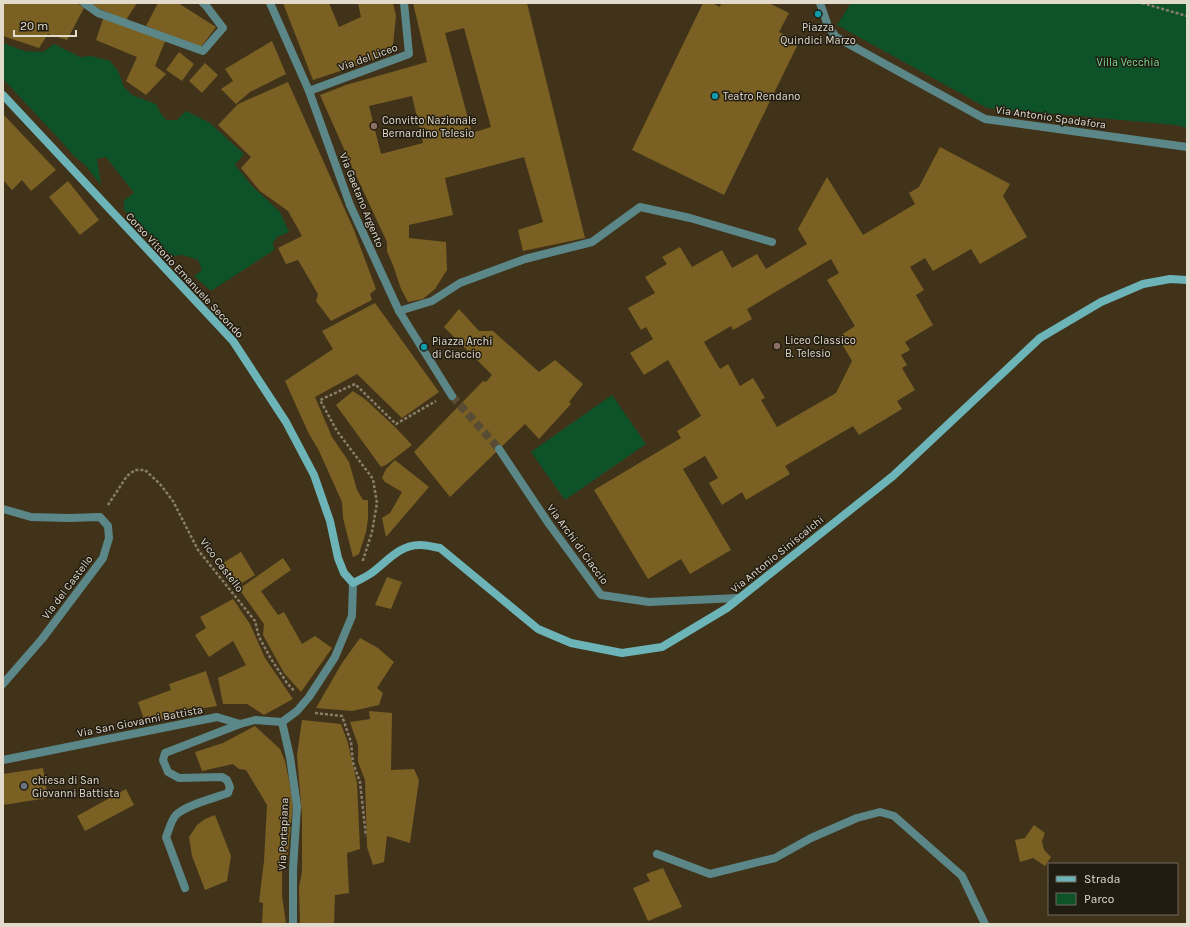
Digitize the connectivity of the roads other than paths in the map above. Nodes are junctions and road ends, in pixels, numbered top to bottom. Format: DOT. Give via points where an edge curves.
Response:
graph roads {
  1 [pos="84,3"];
  2 [pos="202,3"];
  3 [pos="270,3"];
  4 [pos="404,3"];
  5 [pos="820,3"];
  6 [pos="309,90"];
  7 [pos="3,94"];
  8 [pos="1187,148"];
  9 [pos="772,242"];
  10 [pos="1187,280"];
  11 [pos="399,311"];
  12 [pos="452,396"];
  13 [pos="499,449"];
  14 [pos="3,509"];
  15 [pos="353,583"];
  16 [pos="740,598"];
  17 [pos="3,684"];
  18 [pos="282,722"];
  19 [pos="240,724"];
  20 [pos="3,760"];
  21 [pos="657,854"];
  22 [pos="185,888"];
  23 [pos="293,924"];
  24 [pos="985,924"];
  1 -- 2 [label="street" via="98,13 203,51 223,28"];
  3 -- 6 [label="street, Via Gaetano Argento"];
  4 -- 6 [label="street, Via del Liceo" via="409,54"];
  5 -- 8 [label="street, Via Antonio Spadafora" via="828,26 836,37 985,119"];
  6 -- 11 [label="street, Via Gaetano Argento" via="350,205"];
  7 -- 15 [label="street, Corso Vittorio Emanuele Secondo" via="233,341 286,422 314,475 330,521 338,558 344,573"];
  9 -- 11 [label="street" via="690,218 640,207 592,242 525,258 460,283 432,301"];
  10 -- 16 [label="street, Via Antonio Siniscalchi" via="1170,279 1143,284 1101,302 1040,338 893,476"];
  11 -- 12 [label="street, Via Gaetano Argento"];
  13 -- 16 [label="street, Via Archi di Ciaccio" via="601,595 649,602"];
  14 -- 17 [label="street, Via del Castello" via="31,517 100,517 108,526 109,538 103,558 42,639"];
  15 -- 16 [label="street, Via Antonio Siniscalchi" via="370,574 394,553 408,546 440,548 538,628 571,643 622,653 662,647"];
  15 -- 18 [label="street" via="352,616 335,657 309,697"];
  18 -- 19 [label="street, Via San Giovanni Battista" via="255,720"];
  18 -- 23 [label="street, Via Portapiana" via="297,806"];
  19 -- 20 [label="street, Via San Giovanni Battista" via="216,717"];
  19 -- 22 [label="street" via="165,754 163,760 168,772 179,778 222,777 227,780 230,787 228,793 191,806 177,814 170,827 166,837"];
  21 -- 24 [label="street" via="710,874 775,858 811,838 857,818 880,812 894,816 962,876"];
}
